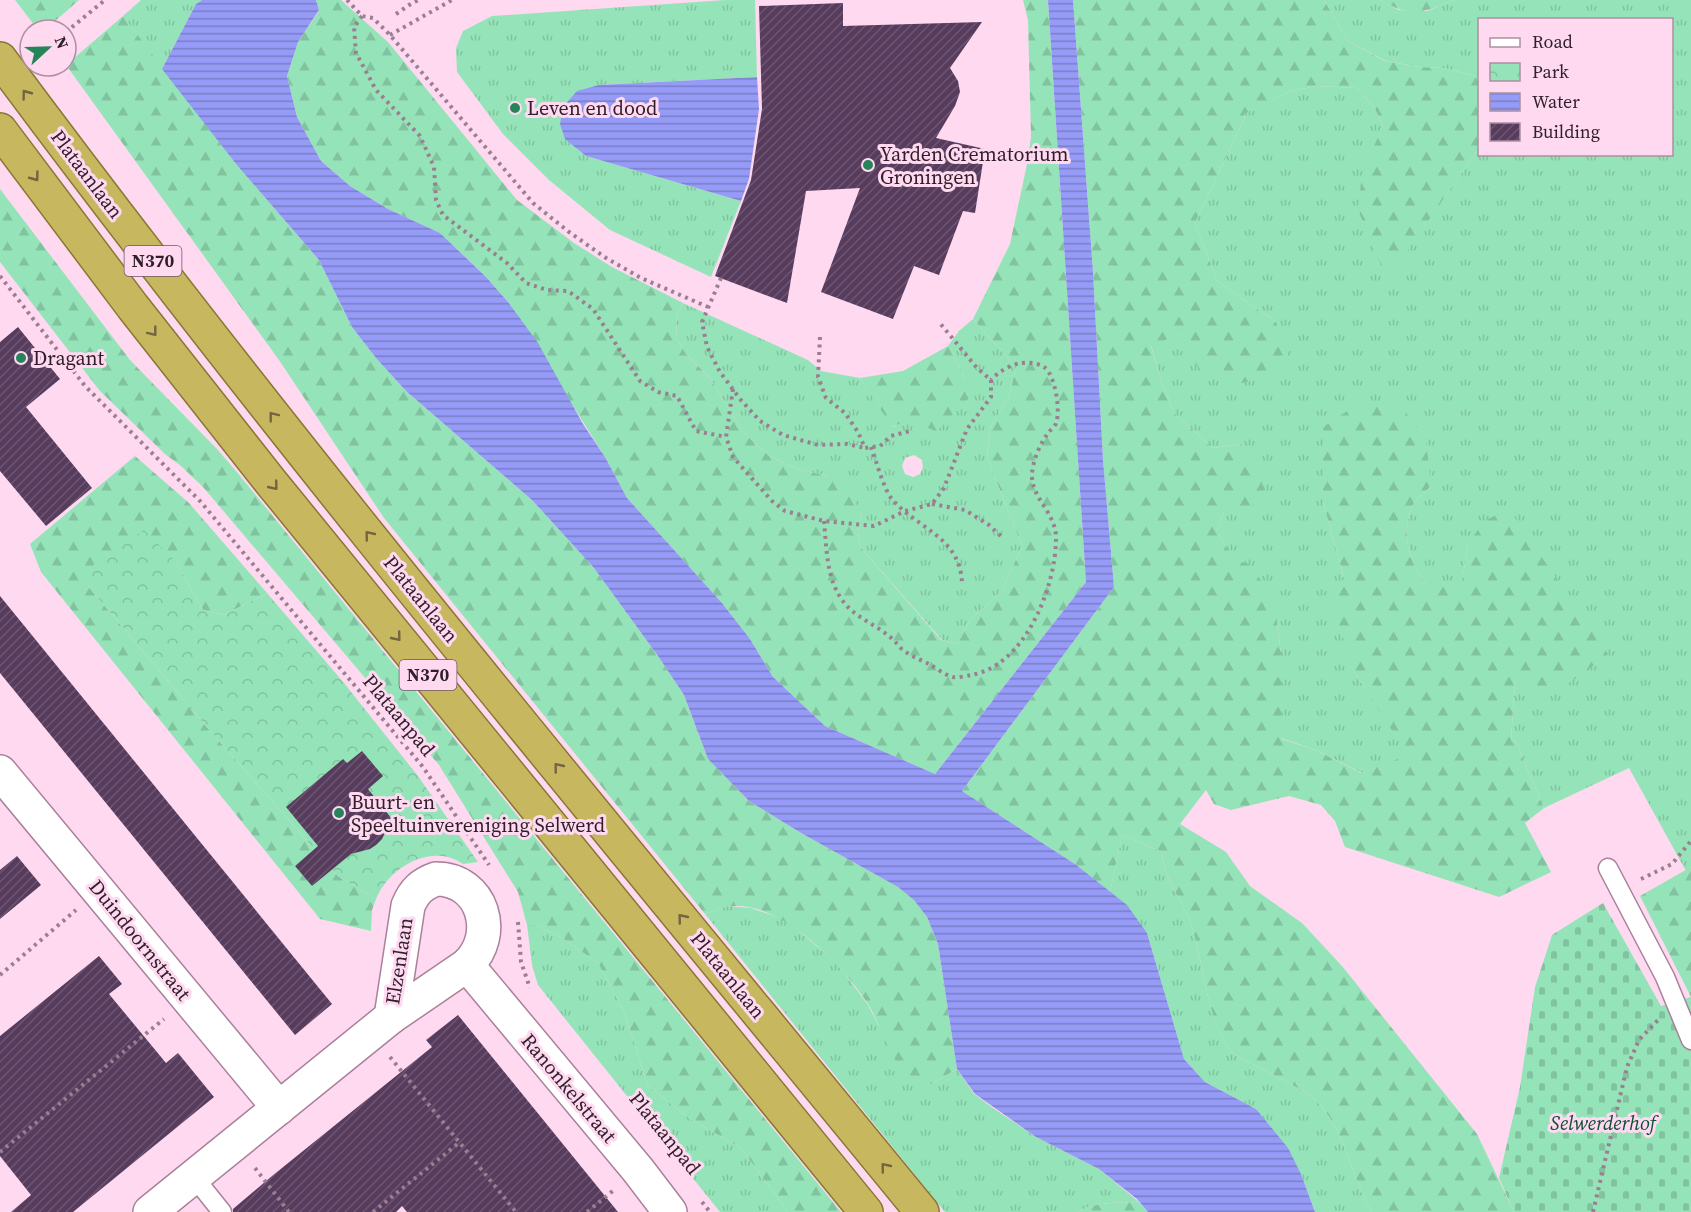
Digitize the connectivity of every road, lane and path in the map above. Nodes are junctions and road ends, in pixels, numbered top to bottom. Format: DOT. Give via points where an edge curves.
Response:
graph roads {
  1 [pos="105,0"];
  2 [pos="347,0"];
  3 [pos="419,0"];
  4 [pos="452,0"];
  5 [pos="396,14"];
  6 [pos="362,16"];
  7 [pos="78,22"];
  8 [pos="390,36"];
  9 [pos="0,59"];
  10 [pos="0,130"];
  11 [pos="0,276"];
  12 [pos="721,278"];
  13 [pos="708,308"];
  14 [pos="939,322"];
  15 [pos="820,337"];
  16 [pos="991,380"];
  17 [pos="733,389"];
  18 [pos="910,431"];
  19 [pos="726,437"];
  20 [pos="871,447"];
  21 [pos="865,448"];
  22 [pos="932,504"];
  23 [pos="905,511"];
  24 [pos="824,521"];
  25 [pos="1004,539"];
  26 [pos="962,583"];
  27 [pos="0,772"];
  28 [pos="1691,841"];
  29 [pos="490,866"];
  30 [pos="1608,868"];
  31 [pos="1619,890"];
  32 [pos="100,891"];
  33 [pos="517,921"];
  34 [pos="467,965"];
  35 [pos="0,975"];
  36 [pos="532,991"];
  37 [pos="188,1000"];
  38 [pos="1679,1010"];
  39 [pos="381,1026"];
  40 [pos="1691,1040"];
  41 [pos="279,1108"];
  42 [pos="460,1142"];
  43 [pos="236,1144"];
  44 [pos="0,1152"];
  45 [pos="194,1178"];
  46 [pos="682,1203"];
  47 [pos="150,1212"];
  48 [pos="222,1212"];
  49 [pos="289,1212"];
  50 [pos="373,1212"];
  51 [pos="516,1212"];
  52 [pos="710,1212"];
  53 [pos="866,1212"];
  54 [pos="922,1212"];
  55 [pos="1593,1212"];
  1 -- 7 [label="path"];
  2 -- 6 [label="path"];
  3 -- 5 [label="path"];
  4 -- 8 [label="path"];
  6 -- 8 [label="path" via="373,18"];
  6 -- 19 [label="path" via="354,27 356,53 376,90 420,136 434,167 436,200 443,215 507,263 526,283 568,291 592,309 640,381 658,392 677,396 696,431"];
  8 -- 13 [label="path" via="533,203 606,258"];
  54 -- 9 [label="highway, Plataanlaan / N370, one-way" via="309,462"];
  10 -- 53 [label="highway, N370, one-way" via="270,480"];
  11 -- 29 [label="path, Plataanpad" via="85,386 200,501 423,767"];
  12 -- 13 [label="path"];
  13 -- 17 [label="path" via="702,322 708,347"];
  14 -- 16 [label="path"];
  15 -- 21 [label="path" via="818,377 826,399 845,414"];
  16 -- 22 [label="path" via="991,397 967,429 944,488"];
  16 -- 24 [label="path" via="998,372 1020,363 1036,364 1046,368 1053,381 1057,406 1056,423 1033,465 1032,477 1034,488 1053,518 1054,564 1045,599 1029,630 1003,661 980,673 955,678 901,649 892,638 851,610 832,583"];
  17 -- 19 [label="path"];
  17 -- 21 [label="path" via="760,422 783,435 818,445"];
  18 -- 20 [label="path"];
  19 -- 24 [label="path" via="733,457 771,501 785,511"];
  20 -- 21 [label="path"];
  20 -- 23 [label="path" via="891,498"];
  22 -- 23 [label="path"];
  22 -- 25 [label="path" via="965,510"];
  23 -- 24 [label="path" via="874,526"];
  23 -- 26 [label="path" via="952,551 962,569"];
  27 -- 32 [label="street, Duindoornstraat"];
  28 -- 31 [label="path" via="1672,864"];
  30 -- 31 [label="lane"];
  31 -- 38 [label="lane"];
  32 -- 35 [label="path"];
  32 -- 37 [label="street, Duindoornstraat"];
  33 -- 36 [label="path" via="521,962"];
  34 -- 39 [label="street, Elzenlaan"];
  34 -- 39 [label="street, Elzenlaan" via="482,946 481,910 466,889 455,882 436,879 411,896"];
  34 -- 46 [label="street, Ranonkelstraat" via="631,1161"];
  37 -- 41 [label="street, Duindoornstraat"];
  37 -- 44 [label="path"];
  38 -- 40 [label="lane"];
  38 -- 55 [label="path" via="1658,1020 1638,1040 1627,1067"];
  39 -- 41 [label="street, Elzenlaan"];
  39 -- 42 [label="path"];
  41 -- 43 [label="street, Elzenlaan"];
  42 -- 50 [label="path"];
  42 -- 51 [label="path"];
  43 -- 45 [label="street, Elzenlaan"];
  43 -- 49 [label="path"];
  45 -- 47 [label="street, Elzenlaan"];
  45 -- 48 [label="lane"];
  46 -- 52 [label="path, Plataanpad"];
}
